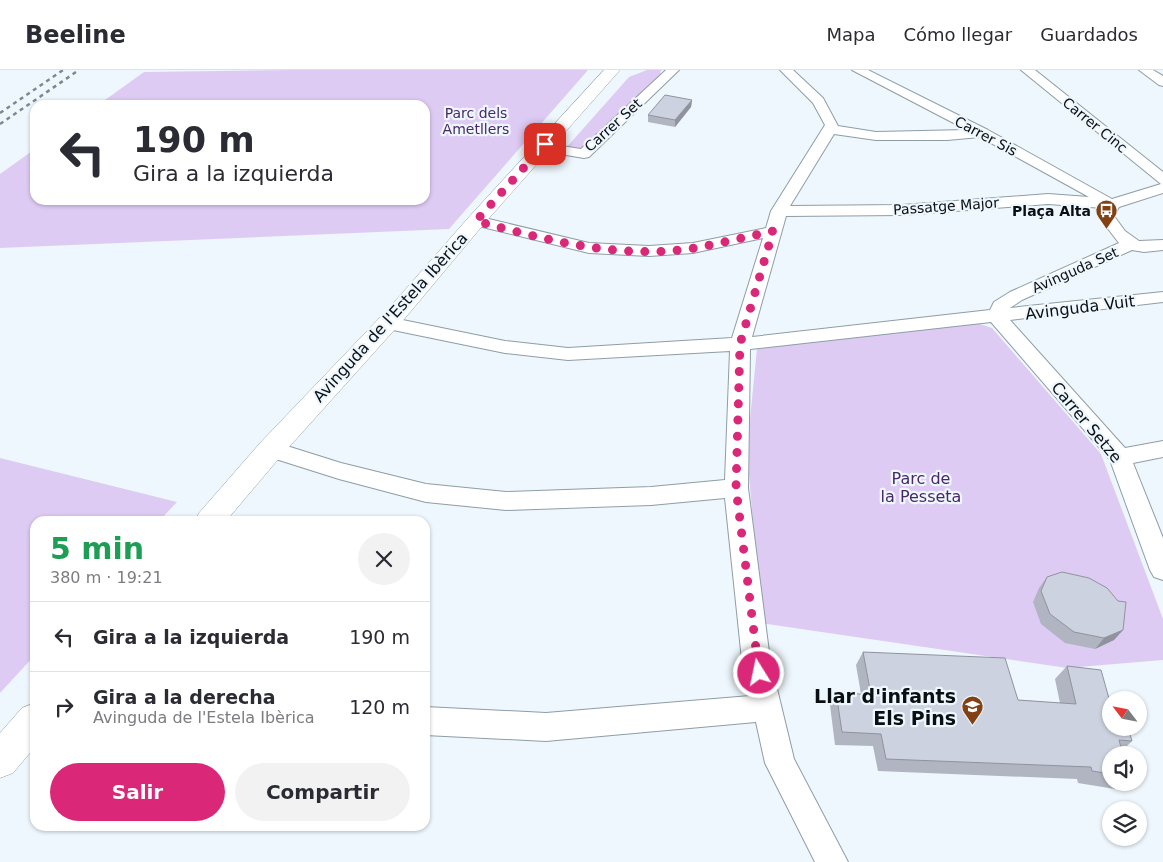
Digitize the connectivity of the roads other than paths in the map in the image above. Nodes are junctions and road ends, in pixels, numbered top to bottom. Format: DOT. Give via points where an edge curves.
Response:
graph roads {
  1 [pos="612,70"];
  2 [pos="673,70"];
  3 [pos="786,70"];
  4 [pos="858,70"];
  5 [pos="1028,70"];
  6 [pos="1145,70"];
  7 [pos="1163,82"];
  8 [pos="830,129"];
  9 [pos="983,133"];
  10 [pos="542,148"];
  11 [pos="1163,180"];
  12 [pos="1163,188"];
  13 [pos="1113,204"];
  14 [pos="779,211"];
  15 [pos="476,221"];
  16 [pos="773,231"];
  17 [pos="1132,244"];
  18 [pos="1163,245"];
  19 [pos="1163,297"];
  20 [pos="997,316"];
  21 [pos="388,323"];
  22 [pos="740,344"];
  23 [pos="271,449"];
  24 [pos="1163,449"];
  25 [pos="1120,457"];
  26 [pos="736,488"];
  27 [pos="213,516"];
  28 [pos="1163,570"];
  29 [pos="767,708"];
  30 [pos="430,720"];
  31 [pos="30,726"];
  32 [pos="0,760"];
  33 [pos="832,862"];
  1 -- 10 [label="main road, Avinguda de l'Estela Ibèrica"];
  2 -- 10 [label="street, Carrer Set" via="584,154"];
  3 -- 8 [label="street" via="818,101 832,125"];
  4 -- 9 [label="street, Carrer Sis"];
  5 -- 11 [label="street, Carrer Cinc"];
  6 -- 7 [label="street"];
  8 -- 9 [label="street" via="885,136"];
  8 -- 14 [label="street"];
  9 -- 13 [label="street, Carrer Sis"];
  10 -- 15 [label="main road, Avinguda de l'Estela Ibèrica"];
  12 -- 13 [label="street"];
  13 -- 14 [label="street, Passatge Major" via="1048,199 902,210"];
  13 -- 17 [label="street" via="1106,216 1114,229"];
  14 -- 16 [label="street"];
  15 -- 16 [label="street" via="589,248 649,251 693,248"];
  15 -- 21 [label="main road, Avinguda de l'Estela Ibèrica"];
  16 -- 22 [label="street"];
  17 -- 18 [label="street, Avinguda Set" via="1140,247"];
  17 -- 20 [label="street, Avinguda Set" via="1016,296 1002,306"];
  19 -- 20 [label="street, Avinguda Vuit"];
  20 -- 22 [label="street, Avinguda Vuit"];
  20 -- 25 [label="street, Carrer Setze"];
  21 -- 22 [label="street, Avinguda Vuit" via="505,347 568,354"];
  21 -- 23 [label="main road, Avinguda de l'Estela Ibèrica"];
  22 -- 26 [label="street"];
  23 -- 26 [label="street" via="339,471 426,493 497,500 651,496"];
  23 -- 27 [label="main road, Avinguda de l'Estela Ibèrica"];
  24 -- 25 [label="street"];
  25 -- 28 [label="street, Carrer Setze"];
  26 -- 29 [label="street" via="756,660"];
  29 -- 30 [label="street" via="546,728"];
  29 -- 33 [label="street" via="780,763"];
  31 -- 32 [label="main road"];
}
